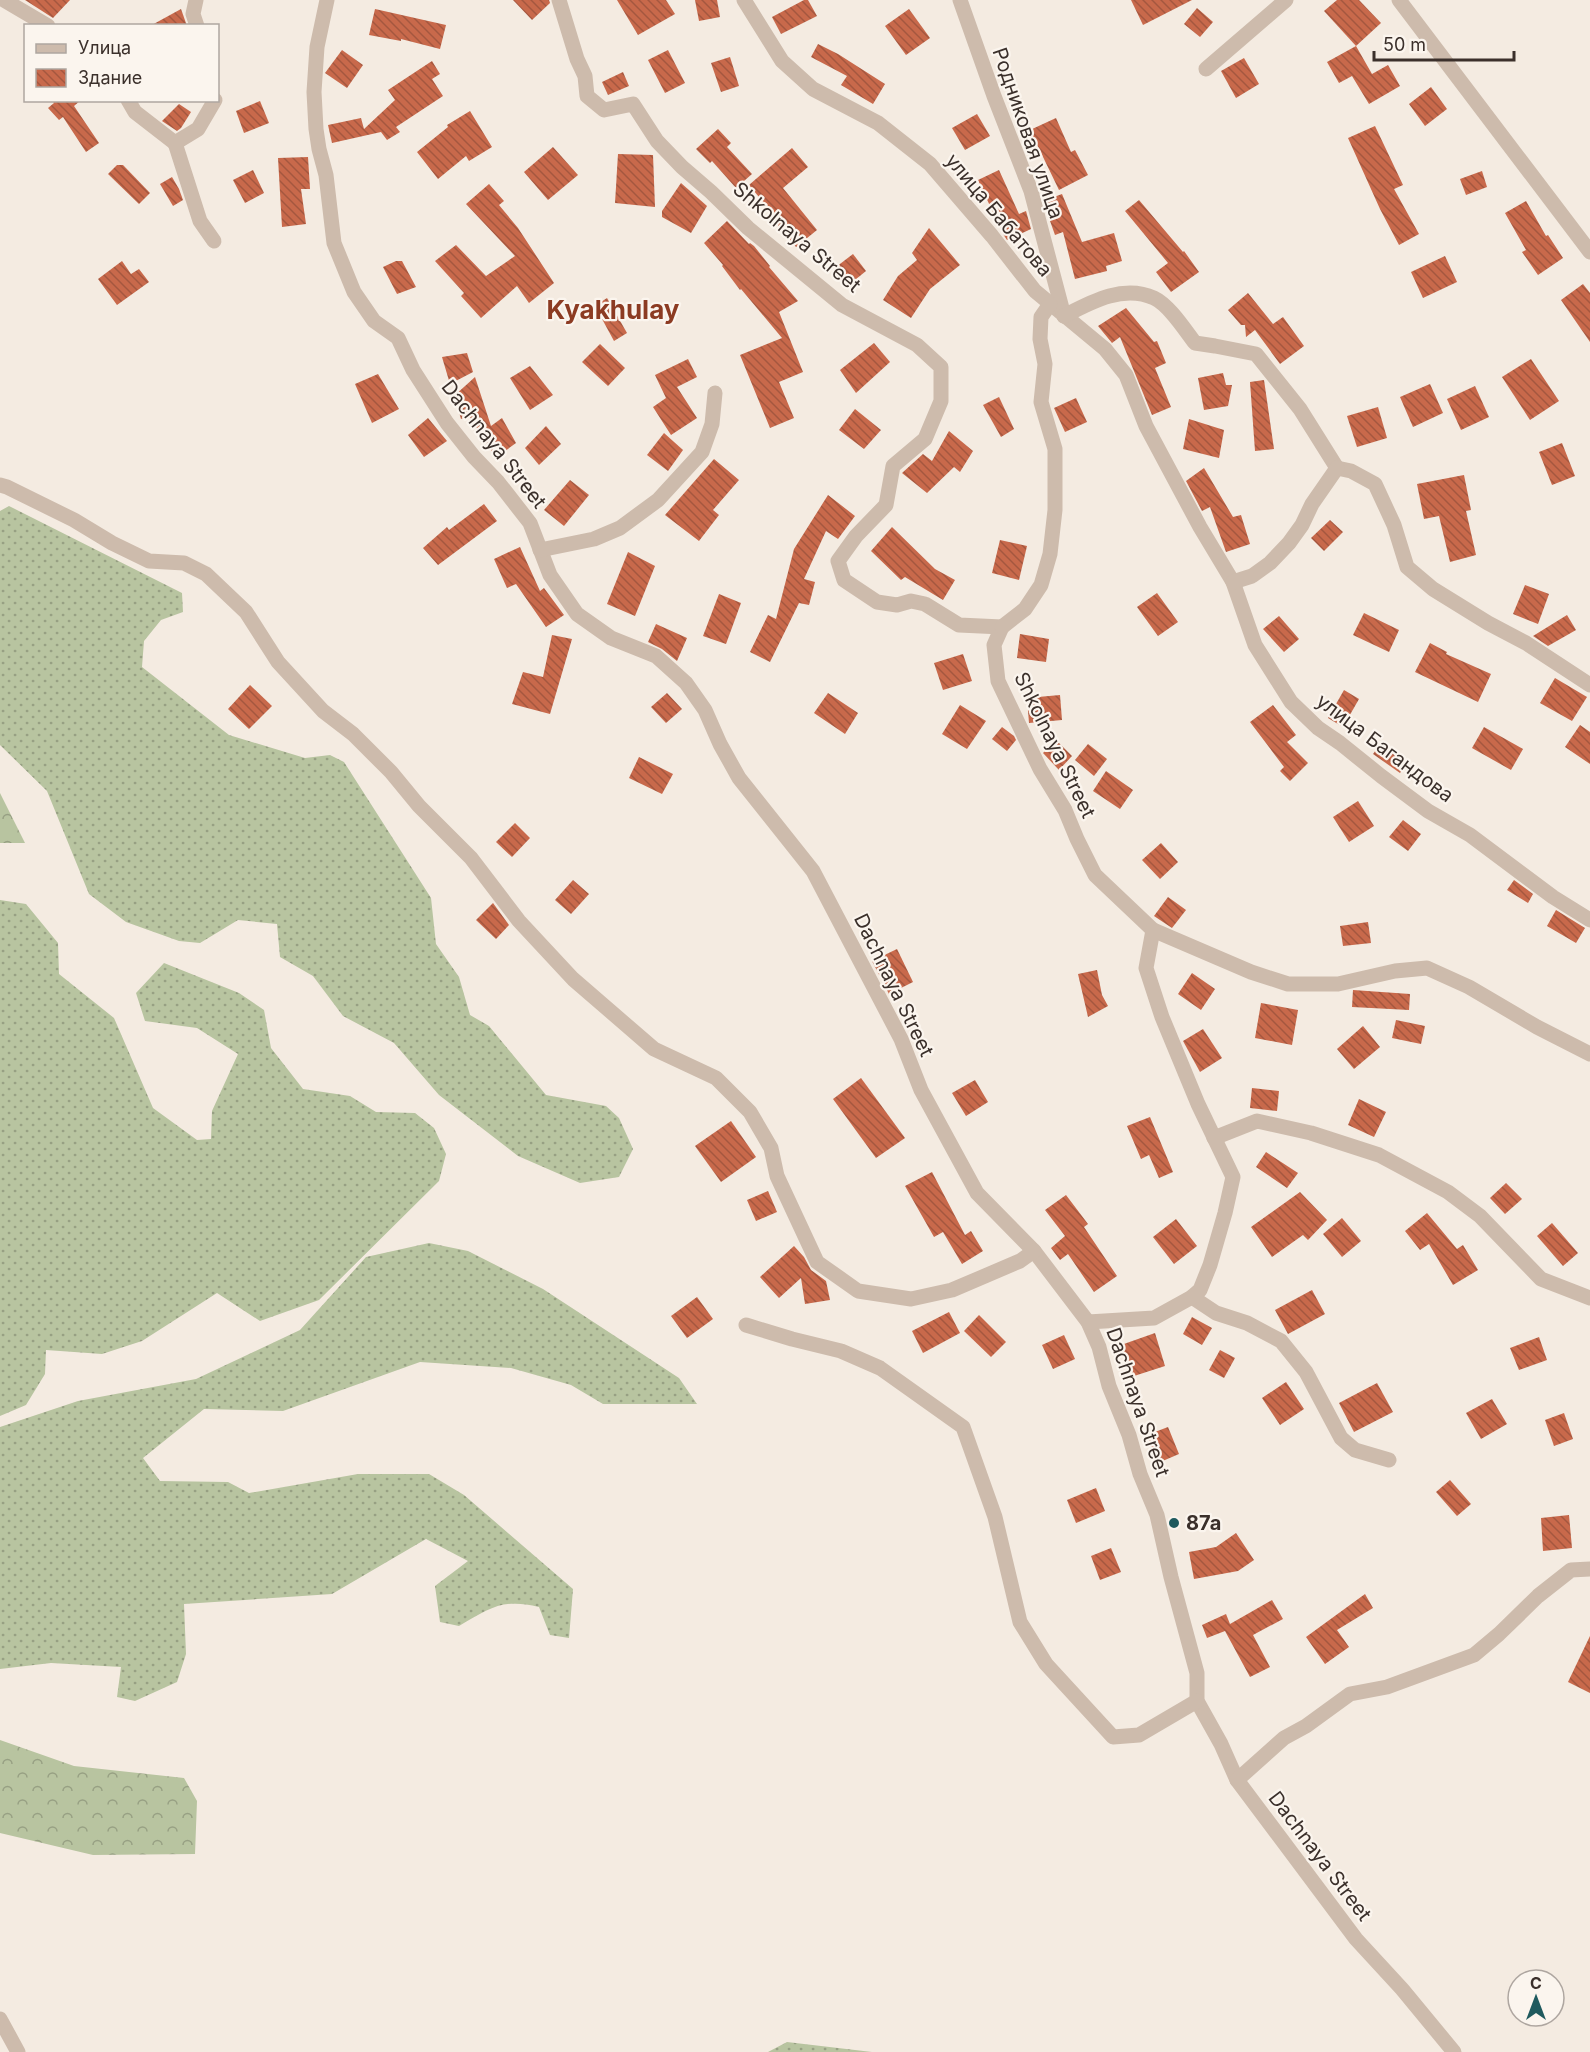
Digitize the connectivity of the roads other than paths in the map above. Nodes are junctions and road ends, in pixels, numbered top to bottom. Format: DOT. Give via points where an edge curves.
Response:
graph roads {
  1 [pos="4,0"];
  2 [pos="196,0"];
  3 [pos="327,0"];
  4 [pos="559,0"];
  5 [pos="744,0"];
  6 [pos="960,0"];
  7 [pos="1286,0"];
  8 [pos="1399,0"];
  9 [pos="45,24"];
  10 [pos="196,24"];
  11 [pos="1206,69"];
  12 [pos="129,102"];
  13 [pos="214,102"];
  14 [pos="175,143"];
  15 [pos="214,241"];
  16 [pos="1590,252"];
  17 [pos="1050,304"];
  18 [pos="1064,316"];
  19 [pos="715,393"];
  20 [pos="1337,468"];
  21 [pos="0,485"];
  22 [pos="540,550"];
  23 [pos="1233,582"];
  24 [pos="1002,627"];
  25 [pos="1590,685"];
  26 [pos="1590,920"];
  27 [pos="1153,930"];
  28 [pos="1590,1054"];
  29 [pos="1214,1138"];
  30 [pos="1034,1251"];
  31 [pos="1192,1297"];
  32 [pos="1590,1298"];
  33 [pos="1088,1323"];
  34 [pos="746,1325"];
  35 [pos="1389,1460"];
  36 [pos="1590,1569"];
  37 [pos="1197,1701"];
  38 [pos="1237,1780"];
  39 [pos="0,2019"];
  40 [pos="18,2052"];
  41 [pos="1454,2052"];
  1 -- 9 [label="street"];
  2 -- 10 [label="street" via="193,14"];
  3 -- 22 [label="street, Dachnaya Street" via="317,47 314,92 334,243 354,292 374,321 398,338 412,370 447,423 530,523"];
  4 -- 24 [label="street, Shkolnaya Street" via="588,96 604,110 633,104 657,141 748,228 842,305 917,345 941,367 941,401 925,439 893,466 886,505 838,561 844,580 878,602 897,605 911,601 925,604 959,625"];
  5 -- 17 [label="street, улица Бабатова" via="782,62 813,89 878,123 930,164"];
  6 -- 18 [label="street, Родниковая улица" via="1031,191"];
  7 -- 11 [label="street"];
  8 -- 16 [label="street"];
  12 -- 14 [label="street" via="135,112"];
  13 -- 14 [label="street" via="198,129"];
  14 -- 15 [label="street" via="200,221"];
  17 -- 18 [label="street, улица Бабатова"];
  17 -- 24 [label="street" via="1041,317 1040,339 1045,364 1041,402 1055,449 1050,554 1041,585 1025,609"];
  18 -- 20 [label="street" via="1093,301 1126,292 1154,298 1195,344 1256,354 1300,409"];
  18 -- 23 [label="street, улица Багандова" via="1105,349 1126,375 1146,426"];
  19 -- 22 [label="street" via="712,424 702,452 658,500 620,528 594,539"];
  20 -- 23 [label="street" via="1289,543 1252,576"];
  20 -- 25 [label="street" via="1375,484 1407,567 1433,589"];
  21 -- 30 [label="street" via="149,561 184,563 206,574 246,612 278,662 323,711 391,772 471,858 519,921 573,979 654,1049 716,1078 750,1112 771,1148 777,1176 817,1262 858,1292 911,1299 952,1290 1020,1261"];
  22 -- 30 [label="street, Dachnaya Street" via="550,574 577,614 611,638 656,656 686,683 705,710 739,778 813,871 901,1039 921,1090 977,1193"];
  23 -- 26 [label="street, улица Багандова" via="1254,645 1291,702 1318,728 1428,811"];
  24 -- 27 [label="street, Shkolnaya Street" via="994,645 998,681 1040,769 1065,810 1095,875"];
  27 -- 28 [label="street" via="1288,984 1338,984 1427,968"];
  27 -- 29 [label="street" via="1146,968 1162,1017"];
  29 -- 31 [label="street" via="1233,1177 1210,1265 1200,1290"];
  29 -- 32 [label="street" via="1257,1121 1379,1155 1448,1192 1472,1210 1541,1279"];
  30 -- 33 [label="street, Dachnaya Street"];
  31 -- 33 [label="street" via="1154,1318"];
  31 -- 35 [label="street" via="1216,1313 1247,1323 1281,1341 1306,1372 1341,1438 1355,1450"];
  33 -- 37 [label="street, Dachnaya Street" via="1157,1515 1197,1673"];
  34 -- 37 [label="street" via="841,1351 880,1368 963,1427 995,1517 1020,1622 1046,1664 1113,1737 1139,1735"];
  36 -- 38 [label="street" via="1571,1570 1474,1655 1387,1687 1350,1694 1284,1738"];
  37 -- 38 [label="street, Dachnaya Street"];
  38 -- 41 [label="street, Dachnaya Street" via="1356,1939"];
  39 -- 40 [label="street"];
}
